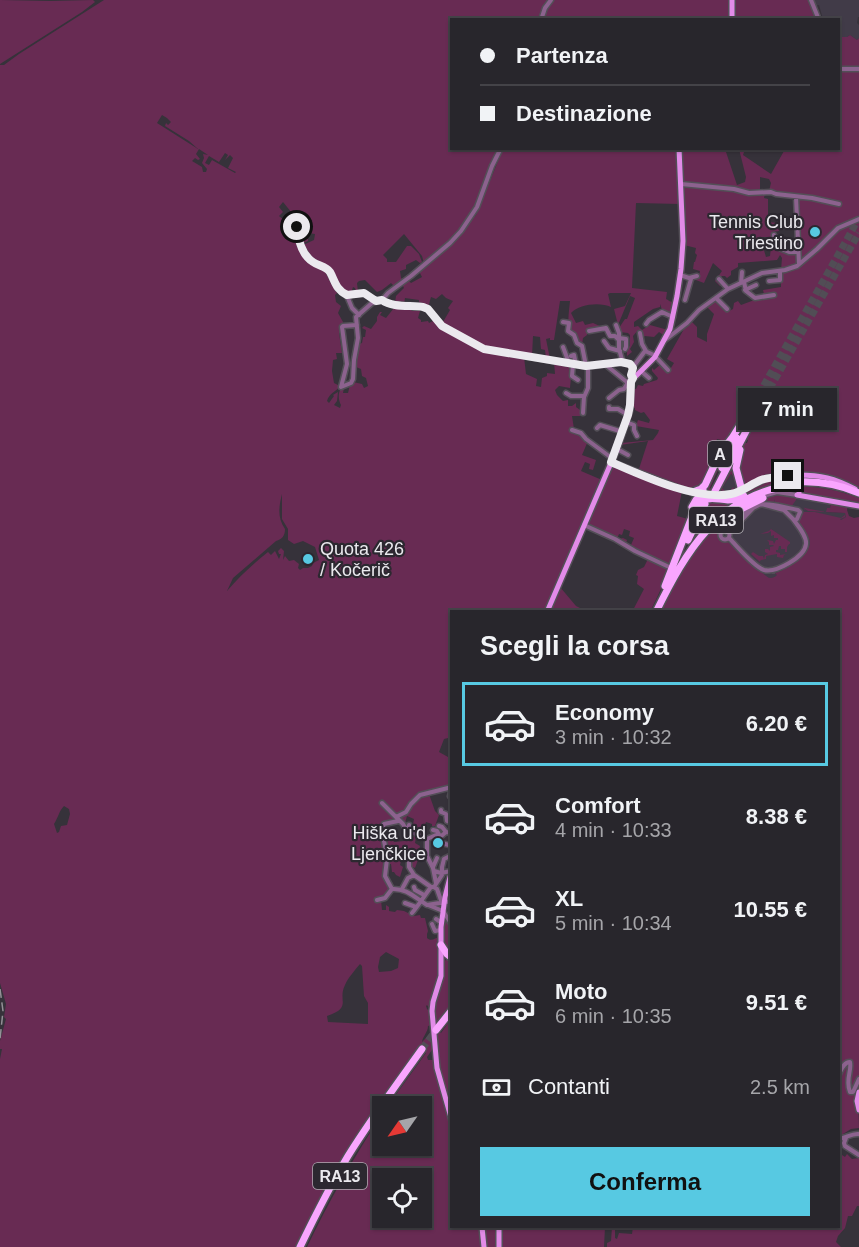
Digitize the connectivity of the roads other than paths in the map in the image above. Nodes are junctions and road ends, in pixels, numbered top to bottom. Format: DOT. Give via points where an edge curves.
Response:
graph roads {
  1 [pos="551,0"];
  2 [pos="732,0"];
  3 [pos="811,0"];
  4 [pos="542,18"];
  5 [pos="732,18"];
  6 [pos="818,18"];
  7 [pos="840,69"];
  8 [pos="859,69"];
  9 [pos="500,150"];
  10 [pos="680,150"];
  11 [pos="681,184"];
  12 [pos="796,197"];
  13 [pos="839,204"];
  14 [pos="295,219"];
  15 [pos="859,219"];
  16 [pos="797,225"];
  17 [pos="784,226"];
  18 [pos="774,235"];
  19 [pos="798,252"];
  20 [pos="799,264"];
  21 [pos="780,271"];
  22 [pos="741,272"];
  23 [pos="681,275"];
  24 [pos="697,276"];
  25 [pos="691,279"];
  26 [pos="719,279"];
  27 [pos="769,281"];
  28 [pos="742,282"];
  29 [pos="756,285"];
  30 [pos="679,286"];
  31 [pos="688,287"];
  32 [pos="728,289"];
  33 [pos="745,290"];
  34 [pos="347,295"];
  35 [pos="774,295"];
  36 [pos="716,298"];
  37 [pos="685,300"];
  38 [pos="379,301"];
  39 [pos="727,309"];
  40 [pos="358,315"];
  41 [pos="673,317"];
  42 [pos="562,322"];
  43 [pos="646,324"];
  44 [pos="357,325"];
  45 [pos="616,325"];
  46 [pos="589,331"];
  47 [pos="640,333"];
  48 [pos="619,339"];
  49 [pos="664,340"];
  50 [pos="603,341"];
  51 [pos="563,347"];
  52 [pos="625,349"];
  53 [pos="620,351"];
  54 [pos="646,351"];
  55 [pos="571,356"];
  56 [pos="655,357"];
  57 [pos="354,360"];
  58 [pos="623,363"];
  59 [pos="347,364"];
  60 [pos="573,364"];
  61 [pos="605,365"];
  62 [pos="587,366"];
  63 [pos="633,367"];
  64 [pos="668,370"];
  65 [pos="641,371"];
  66 [pos="632,377"];
  67 [pos="650,378"];
  68 [pos="578,380"];
  69 [pos="629,384"];
  70 [pos="566,393"];
  71 [pos="584,396"];
  72 [pos="609,398"];
  73 [pos="609,407"];
  74 [pos="583,413"];
  75 [pos="628,415"];
  76 [pos="750,415"];
  77 [pos="626,422"];
  78 [pos="597,428"];
  79 [pos="572,430"];
  80 [pos="623,432"];
  81 [pos="637,436"];
  82 [pos="617,449"];
  83 [pos="628,455"];
  84 [pos="611,463"];
  85 [pos="748,486"];
  86 [pos="796,486"];
  87 [pos="740,487"];
  88 [pos="703,490"];
  89 [pos="859,493"];
  90 [pos="693,494"];
  91 [pos="762,499"];
  92 [pos="859,506"];
  93 [pos="791,509"];
  94 [pos="788,514"];
  95 [pos="794,519"];
  96 [pos="584,525"];
  97 [pos="707,529"];
  98 [pos="687,531"];
  99 [pos="728,536"];
  100 [pos="669,567"];
  101 [pos="766,572"];
  102 [pos="775,572"];
  103 [pos="665,591"];
  104 [pos="548,610"];
  105 [pos="656,610"];
  106 [pos="450,788"];
  107 [pos="382,803"];
  108 [pos="441,810"];
  109 [pos="397,819"];
  110 [pos="450,822"];
  111 [pos="409,825"];
  112 [pos="439,826"];
  113 [pos="433,830"];
  114 [pos="408,832"];
  115 [pos="446,832"];
  116 [pos="450,833"];
  117 [pos="439,837"];
  118 [pos="427,839"];
  119 [pos="450,845"];
  120 [pos="386,851"];
  121 [pos="450,856"];
  122 [pos="436,858"];
  123 [pos="433,869"];
  124 [pos="450,870"];
  125 [pos="443,873"];
  126 [pos="414,875"];
  127 [pos="450,879"];
  128 [pos="434,886"];
  129 [pos="414,887"];
  130 [pos="392,889"];
  131 [pos="402,889"];
  132 [pos="424,895"];
  133 [pos="450,898"];
  134 [pos="377,900"];
  135 [pos="421,901"];
  136 [pos="443,902"];
  137 [pos="405,903"];
  138 [pos="427,905"];
  139 [pos="416,907"];
  140 [pos="443,911"];
  141 [pos="412,913"];
  142 [pos="436,919"];
  143 [pos="450,922"];
  144 [pos="442,923"];
  145 [pos="432,924"];
  146 [pos="441,931"];
  147 [pos="429,933"];
  148 [pos="441,945"];
  149 [pos="446,958"];
  150 [pos="450,1013"];
  151 [pos="438,1031"];
  152 [pos="840,1072"];
  153 [pos="859,1079"];
  154 [pos="859,1092"];
  155 [pos="388,1096"];
  156 [pos="391,1096"];
  157 [pos="859,1110"];
  158 [pos="450,1114"];
  159 [pos="372,1118"];
  160 [pos="372,1126"];
  161 [pos="859,1134"];
  162 [pos="846,1138"];
  163 [pos="840,1139"];
  164 [pos="859,1155"];
  165 [pos="482,1228"];
  166 [pos="499,1228"];
  167 [pos="302,1247"];
  168 [pos="484,1247"];
  169 [pos="499,1247"];
  1 -- 4 [label="street"];
  2 -- 5 [label="main road"];
  3 -- 6 [label="street"];
  7 -- 8 [label="street"];
  9 -- 38 [label="street" via="477,207 464,226 450,243"];
  10 -- 11 [label="main road"];
  11 -- 12 [label="street"];
  11 -- 23 [label="main road"];
  12 -- 13 [label="street"];
  12 -- 16 [label="street"];
  14 -- 34 [label="street" via="300,243 308,257 328,270 338,289"];
  15 -- 20 [label="street" via="838,228"];
  16 -- 17 [label="street"];
  16 -- 19 [label="street"];
  18 -- 19 [label="street" via="777,247"];
  19 -- 20 [label="street"];
  20 -- 21 [label="street"];
  21 -- 27 [label="street" via="780,280"];
  21 -- 28 [label="street" via="762,273"];
  22 -- 28 [label="street"];
  23 -- 24 [label="street"];
  23 -- 30 [label="main road"];
  25 -- 31 [label="street"];
  26 -- 32 [label="street"];
  28 -- 32 [label="street"];
  28 -- 33 [label="street"];
  29 -- 33 [label="street"];
  30 -- 31 [label="street"];
  30 -- 41 [label="main road"];
  31 -- 37 [label="street"];
  32 -- 36 [label="street"];
  33 -- 35 [label="street" via="755,298"];
  34 -- 38 [label="street" via="365,293"];
  34 -- 40 [label="street"];
  36 -- 39 [label="street"];
  36 -- 49 [label="street"];
  38 -- 40 [label="street"];
  38 -- 60 [label="street" via="426,308 442,326 484,349"];
  40 -- 44 [label="street"];
  41 -- 43 [label="street" via="662,312"];
  41 -- 49 [label="main road"];
  42 -- 62 [label="street" via="569,323 568,331 582,346"];
  44 -- 57 [label="street"];
  44 -- 59 [label="street" via="342,327"];
  45 -- 48 [label="street"];
  46 -- 48 [label="street" via="606,328 610,336"];
  47 -- 54 [label="street"];
  48 -- 52 [label="street" via="626,339"];
  48 -- 53 [label="street"];
  49 -- 56 [label="main road"];
  50 -- 53 [label="street"];
  51 -- 60 [label="street"];
  53 -- 58 [label="street"];
  54 -- 56 [label="street"];
  54 -- 63 [label="street"];
  55 -- 60 [label="street" via="574,355"];
  56 -- 64 [label="street"];
  56 -- 65 [label="main road"];
  57 -- 59 [label="street"];
  57 -- 59 [label="street" via="353,380 341,387"];
  58 -- 61 [label="street"];
  58 -- 63 [label="street"];
  60 -- 62 [label="street"];
  60 -- 68 [label="street" via="572,376"];
  61 -- 62 [label="street"];
  61 -- 69 [label="street"];
  62 -- 71 [label="street" via="588,389"];
  63 -- 66 [label="street"];
  65 -- 66 [label="main road"];
  65 -- 67 [label="street"];
  66 -- 69 [label="main road"];
  69 -- 72 [label="street"];
  69 -- 75 [label="main road"];
  70 -- 71 [label="street"];
  71 -- 74 [label="street"];
  73 -- 75 [label="street"];
  75 -- 77 [label="main road"];
  76 -- 76 [label="highway, A" via="714,490 744,434"];
  76 -- 87 [label="highway, A" via="737,461"];
  76 -- 88 [label="highway, A" via="719,455"];
  77 -- 80 [label="main road"];
  77 -- 81 [label="street" via="634,425"];
  78 -- 80 [label="street" via="600,425"];
  79 -- 84 [label="street" via="581,433"];
  80 -- 82 [label="main road"];
  82 -- 83 [label="street"];
  82 -- 84 [label="main road"];
  84 -- 90 [label="main road"];
  84 -- 96 [label="main road"];
  85 -- 86 [label="main road" via="785,476"];
  85 -- 87 [label="highway, A"];
  86 -- 89 [label="highway, RA13" via="826,483"];
  86 -- 91 [label="street"];
  86 -- 92 [label="main road" via="808,497"];
  86 -- 97 [label="highway, RA13" via="767,490 747,498"];
  86 -- 98 [label="highway, RA13" via="764,488 733,500 704,500 695,509"];
  87 -- 88 [label="main road" via="726,495"];
  88 -- 90 [label="highway, A"];
  90 -- 98 [label="highway"];
  91 -- 93 [label="street"];
  91 -- 94 [label="street"];
  91 -- 97 [label="highway"];
  91 -- 99 [label="street"];
  93 -- 94 [label="street"];
  93 -- 95 [label="street" via="800,512"];
  94 -- 95 [label="street"];
  95 -- 99 [label="street" via="806,546 802,554 778,570 760,568"];
  95 -- 102 [label="street" via="807,539 807,549"];
  96 -- 100 [label="street"];
  96 -- 104 [label="main road"];
  97 -- 103 [label="highway, RA13"];
  98 -- 103 [label="highway, RA13"];
  99 -- 101 [label="street"];
  103 -- 103 [label="highway" via="696,531 707,505"];
  103 -- 105 [label="highway, RA13"];
  106 -- 109 [label="street" via="420,795"];
  107 -- 109 [label="street"];
  108 -- 110 [label="street"];
  109 -- 114 [label="street"];
  109 -- 120 [label="street" via="384,825"];
  111 -- 114 [label="street"];
  112 -- 115 [label="street"];
  113 -- 117 [label="street" via="437,830"];
  114 -- 118 [label="street"];
  115 -- 116 [label="street"];
  115 -- 117 [label="street"];
  117 -- 118 [label="street"];
  117 -- 119 [label="street"];
  118 -- 123 [label="street" via="427,856"];
  120 -- 126 [label="street" via="396,857 409,857"];
  120 -- 130 [label="street" via="385,873"];
  121 -- 125 [label="street" via="444,860"];
  122 -- 123 [label="street"];
  123 -- 125 [label="street"];
  123 -- 128 [label="street"];
  124 -- 125 [label="street"];
  125 -- 127 [label="street"];
  125 -- 128 [label="street"];
  126 -- 128 [label="street"];
  126 -- 131 [label="street"];
  127 -- 133 [label="main road"];
  128 -- 132 [label="street"];
  128 -- 136 [label="street"];
  129 -- 132 [label="street"];
  130 -- 131 [label="street"];
  130 -- 134 [label="street" via="385,898"];
  131 -- 135 [label="street"];
  132 -- 135 [label="street"];
  133 -- 136 [label="main road"];
  135 -- 138 [label="street"];
  135 -- 139 [label="street"];
  136 -- 138 [label="street"];
  136 -- 140 [label="main road"];
  137 -- 139 [label="street"];
  138 -- 140 [label="street"];
  139 -- 141 [label="street"];
  140 -- 143 [label="street"];
  140 -- 144 [label="main road"];
  142 -- 144 [label="street"];
  144 -- 146 [label="main road"];
  145 -- 146 [label="street" via="435,931"];
  146 -- 147 [label="street"];
  146 -- 148 [label="main road"];
  148 -- 149 [label="highway"];
  149 -- 158 [label="main road" via="432,1011 438,1073"];
  150 -- 151 [label="highway"];
  152 -- 153 [label="street" via="845,1063 851,1065 850,1092 854,1092"];
  154 -- 157 [label="main road"];
  155 -- 156 [label="highway, RA13" via="423,1050"];
  159 -- 167 [label="highway, RA13" via="323,1200"];
  160 -- 167 [label="highway, RA13"];
  161 -- 162 [label="street"];
  162 -- 163 [label="street"];
  162 -- 164 [label="street" via="845,1146"];
  165 -- 168 [label="main road"];
  166 -- 169 [label="main road"];
}
